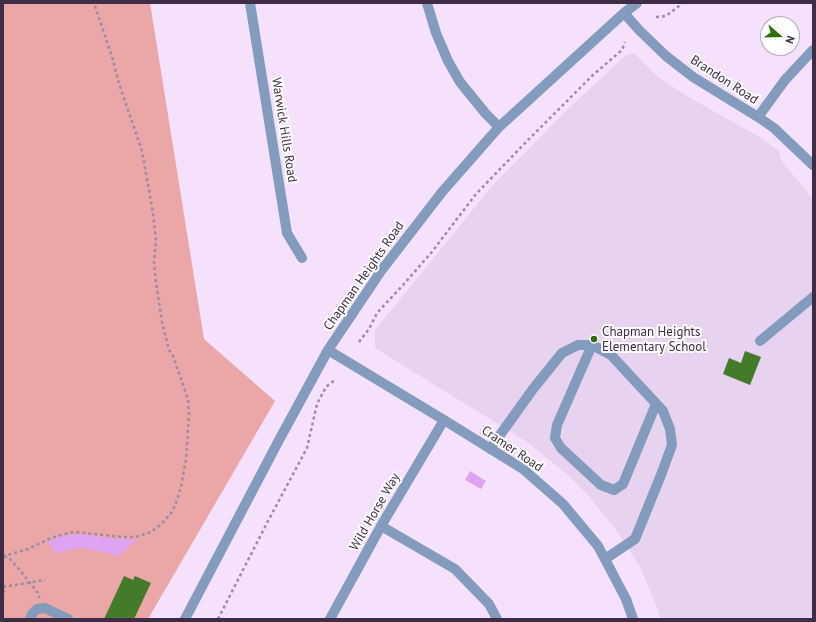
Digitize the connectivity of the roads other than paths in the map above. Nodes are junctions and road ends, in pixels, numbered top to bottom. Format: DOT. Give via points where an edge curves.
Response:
graph roads {
  1 [pos="250,3"];
  2 [pos="428,3"];
  3 [pos="637,3"];
  4 [pos="624,13"];
  5 [pos="813,50"];
  6 [pos="758,117"];
  7 [pos="499,127"];
  8 [pos="813,165"];
  9 [pos="302,258"];
  10 [pos="813,297"];
  11 [pos="760,341"];
  12 [pos="592,345"];
  13 [pos="328,350"];
  14 [pos="656,404"];
  15 [pos="444,420"];
  16 [pos="490,449"];
  17 [pos="380,526"];
  18 [pos="605,559"];
  19 [pos="30,619"];
  20 [pos="68,619"];
  21 [pos="185,619"];
  22 [pos="330,619"];
  23 [pos="498,619"];
  24 [pos="633,619"];
  1 -- 9 [label="street, Warwick Hills Road" via="287,233"];
  2 -- 7 [label="street" via="436,33 460,82"];
  3 -- 4 [label="street, Chapman Heights Road"];
  4 -- 6 [label="street, Brandon Road" via="666,56 693,77"];
  4 -- 7 [label="street, Chapman Heights Road"];
  5 -- 6 [label="street" via="785,80"];
  6 -- 8 [label="street, Brandon Road" via="774,128"];
  7 -- 13 [label="street, Chapman Heights Road" via="442,192 380,271"];
  10 -- 11 [label="street"];
  12 -- 14 [label="street" via="611,355"];
  12 -- 14 [label="street" via="557,425 555,438 561,448 601,485 614,490 623,484"];
  12 -- 16 [label="street" via="578,345 562,352"];
  13 -- 15 [label="street, Cramer Road"];
  13 -- 21 [label="street, Chapman Heights Road"];
  14 -- 18 [label="street" via="663,411 670,428 672,445 635,539"];
  15 -- 16 [label="street, Cramer Road"];
  15 -- 17 [label="street, Wild Horse Way"];
  16 -- 18 [label="street, Cramer Road" via="523,469 563,504 598,546"];
  17 -- 22 [label="street, Wild Horse Way"];
  17 -- 23 [label="street" via="455,569 489,604"];
  18 -- 24 [label="street, Cramer Road" via="626,599"];
  19 -- 20 [label="street" via="37,609 45,608"];
}
